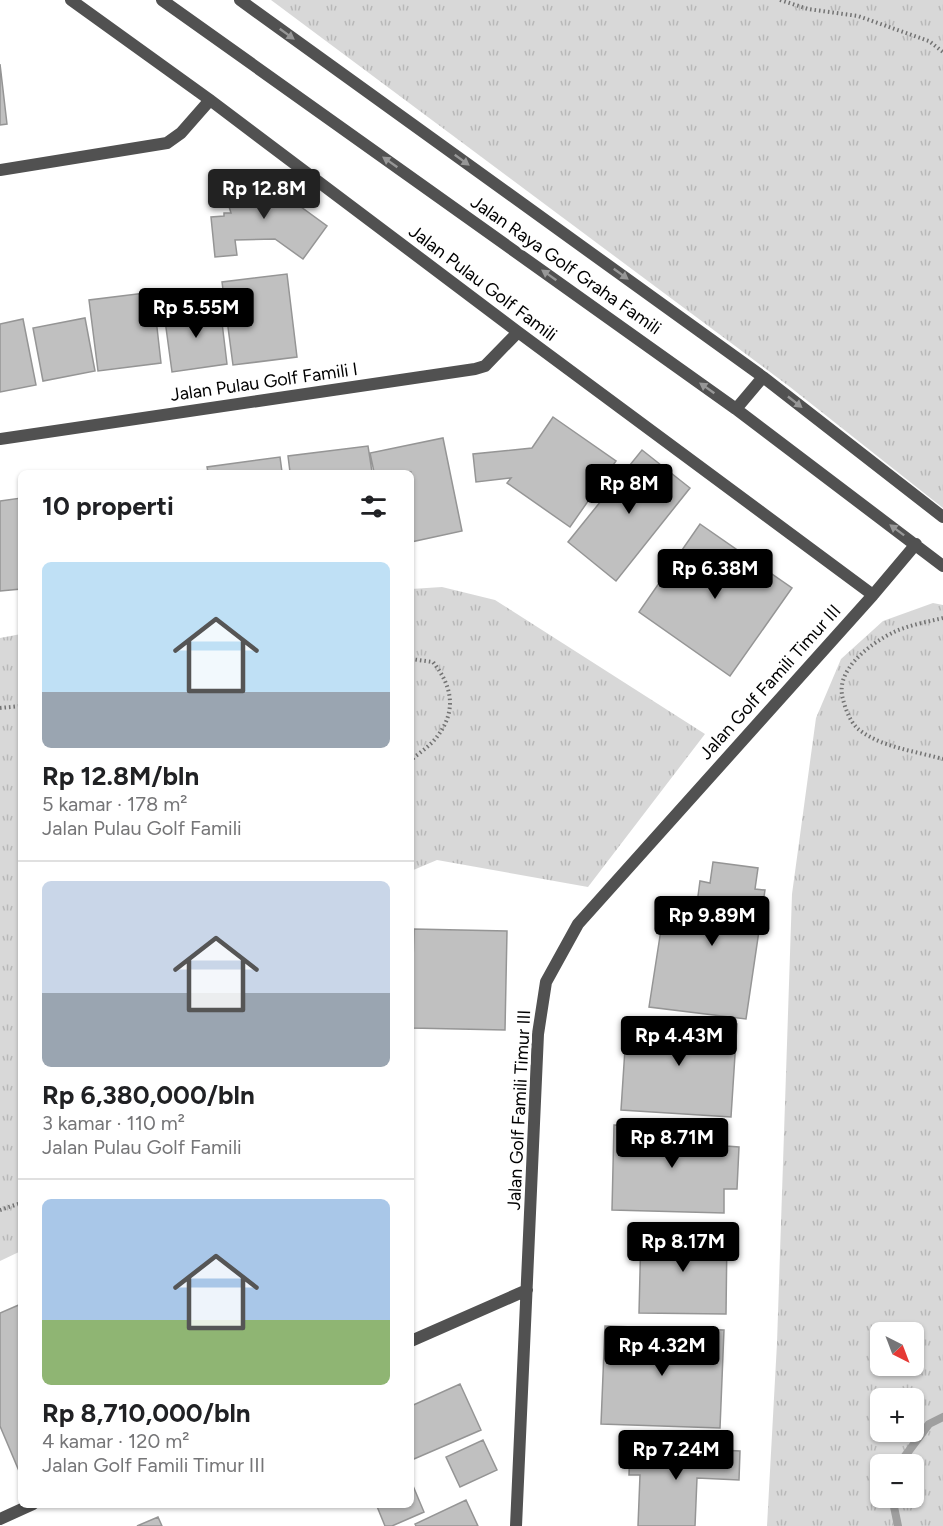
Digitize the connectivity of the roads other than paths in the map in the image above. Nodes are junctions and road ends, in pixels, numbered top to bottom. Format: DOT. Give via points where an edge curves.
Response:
graph roads {
  1 [pos="71,0"];
  2 [pos="162,0"];
  3 [pos="240,0"];
  4 [pos="210,100"];
  5 [pos="0,170"];
  6 [pos="518,332"];
  7 [pos="763,377"];
  8 [pos="736,409"];
  9 [pos="0,439"];
  10 [pos="943,517"];
  11 [pos="916,544"];
  12 [pos="943,566"];
  13 [pos="873,595"];
  14 [pos="527,1290"];
  15 [pos="414,1340"];
  16 [pos="24,1508"];
  17 [pos="0,1519"];
  18 [pos="516,1526"];
  1 -- 4 [label="street, Jalan Pulau Golf Famili"];
  8 -- 2 [label="street, Jalan Raya Golf Graha Famili, one-way"];
  3 -- 7 [label="street, Jalan Raya Golf Graha Famili, one-way"];
  4 -- 5 [label="street" via="168,143"];
  4 -- 6 [label="street, Jalan Pulau Golf Famili"];
  6 -- 9 [label="street, Jalan Pulau Golf Famili I" via="486,366 475,369"];
  6 -- 13 [label="street, Jalan Pulau Golf Famili"];
  7 -- 8 [label="street"];
  7 -- 10 [label="street, Jalan Raya Golf Graha Famili, one-way"];
  11 -- 8 [label="street, Jalan Raya Golf Graha Famili, one-way"];
  11 -- 12 [label="street, Jalan Raya Golf Graha Famili"];
  11 -- 13 [label="street, Jalan Golf Famili Timur III"];
  13 -- 14 [label="street, Jalan Golf Famili Timur III" via="578,924 546,982 537,1034"];
  14 -- 15 [label="street"];
  14 -- 18 [label="street, Jalan Golf Famili Timur III"];
  16 -- 17 [label="street"];
}
